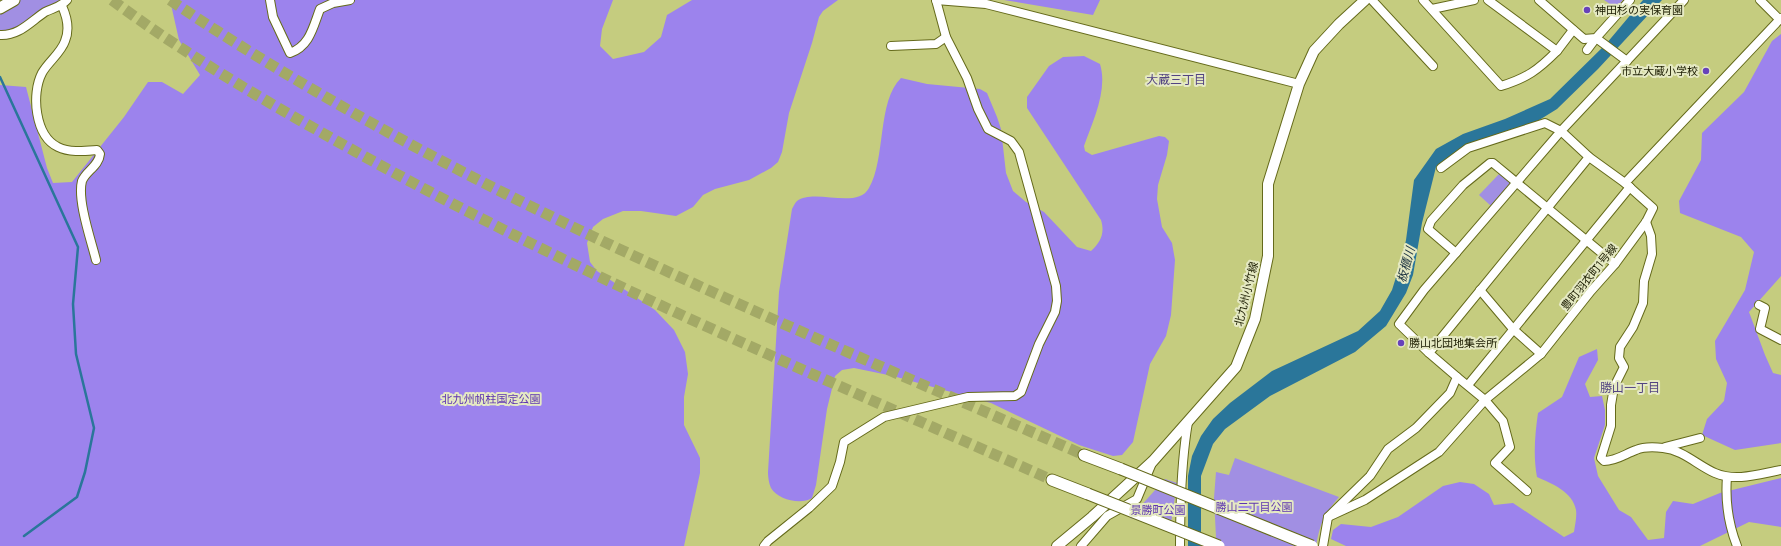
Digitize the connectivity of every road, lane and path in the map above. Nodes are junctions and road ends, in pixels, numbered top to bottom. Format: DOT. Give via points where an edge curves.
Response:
graph roads {
  1 [pos="14,0"];
  2 [pos="270,0"];
  3 [pos="350,0"];
  4 [pos="936,0"];
  5 [pos="1365,0"];
  6 [pos="1372,0"];
  7 [pos="1423,0"];
  8 [pos="1474,0"];
  9 [pos="1488,0"];
  10 [pos="1539,0"];
  11 [pos="1630,0"];
  12 [pos="1684,0"];
  13 [pos="1760,0"];
  14 [pos="65,3"];
  15 [pos="0,8"];
  16 [pos="1432,9"];
  17 [pos="1780,18"];
  18 [pos="1573,30"];
  19 [pos="0,35"];
  20 [pos="946,37"];
  21 [pos="1598,39"];
  22 [pos="891,46"];
  23 [pos="1586,50"];
  24 [pos="1557,51"];
  25 [pos="1627,60"];
  26 [pos="1433,66"];
  27 [pos="1299,84"];
  28 [pos="1560,131"];
  29 [pos="1589,157"];
  30 [pos="1441,168"];
  31 [pos="1516,183"];
  32 [pos="1627,185"];
  33 [pos="1546,208"];
  34 [pos="1646,222"];
  35 [pos="1586,240"];
  36 [pos="1456,253"];
  37 [pos="96,260"];
  38 [pos="1615,264"];
  39 [pos="1480,290"];
  40 [pos="1759,305"];
  41 [pos="1513,329"];
  42 [pos="1781,340"];
  43 [pos="1428,353"];
  44 [pos="1540,354"];
  45 [pos="1457,378"];
  46 [pos="1468,385"];
  47 [pos="1485,400"];
  48 [pos="1188,422"];
  49 [pos="1700,438"];
  50 [pos="1662,448"];
  51 [pos="1084,455"];
  52 [pos="1153,462"];
  53 [pos="1781,470"];
  54 [pos="1727,477"];
  55 [pos="1052,480"];
  56 [pos="1527,491"];
  57 [pos="1328,517"];
  58 [pos="764,546"];
  59 [pos="1057,546"];
  60 [pos="1081,546"];
  61 [pos="1180,546"];
  62 [pos="1219,546"];
  63 [pos="1312,546"];
  64 [pos="1323,546"];
  65 [pos="1737,546"];
  1 -- 15 [label="highway"];
  2 -- 3 [label="street" via="273,17 290,53 307,42 320,9 333,3"];
  4 -- 20 [label="street"];
  4 -- 27 [label="street" via="986,4"];
  5 -- 27 [label="main road, 北九州小竹線" via="1314,51"];
  6 -- 26 [label="street"];
  7 -- 16 [label="street"];
  8 -- 16 [label="street"];
  9 -- 24 [label="street"];
  10 -- 18 [label="street"];
  11 -- 21 [label="street"];
  12 -- 25 [label="street"];
  13 -- 17 [label="street"];
  14 -- 19 [label="street" via="46,12 21,30"];
  14 -- 37 [label="street" via="65,42 42,73 38,83 37,108 48,140 67,150 98,150 100,154 100,160 82,180 80,197"];
  16 -- 24 [label="street" via="1502,86 1540,68"];
  17 -- 32 [label="street"];
  18 -- 21 [label="street" via="1584,39"];
  18 -- 24 [label="street"];
  20 -- 22 [label="street" via="936,44"];
  20 -- 58 [label="street" via="967,78 978,110 988,129 1011,141 1019,152 1056,286 1055,312 1039,344 1021,392 1015,396 968,398 914,408 884,417 844,442 832,486"];
  21 -- 23 [label="street"];
  21 -- 25 [label="street"];
  25 -- 28 [label="street"];
  27 -- 48 [label="main road, 北九州小竹線" via="1268,184 1268,256 1255,319 1236,367"];
  28 -- 29 [label="street"];
  28 -- 30 [label="street" via="1545,123 1468,148"];
  28 -- 31 [label="street"];
  29 -- 32 [label="street"];
  29 -- 33 [label="street"];
  31 -- 33 [label="street"];
  31 -- 36 [label="street"];
  31 -- 36 [label="street" via="1490,163 1463,185 1430,221 1428,229"];
  32 -- 34 [label="street, 豊町羽衣町1号線" via="1653,208"];
  32 -- 35 [label="street"];
  33 -- 35 [label="street"];
  33 -- 39 [label="street"];
  34 -- 38 [label="street, 豊町羽衣町1号線"];
  34 -- 50 [label="street" via="1652,254 1644,281 1643,303 1633,327 1620,346 1619,358 1624,367 1614,386 1611,426 1601,458 1612,461 1637,449"];
  35 -- 38 [label="street"];
  35 -- 41 [label="street"];
  36 -- 43 [label="street" via="1399,324"];
  38 -- 44 [label="street, 豊町羽衣町1号線"];
  39 -- 41 [label="street"];
  39 -- 43 [label="street"];
  40 -- 42 [label="street" via="1765,308 1760,329"];
  41 -- 44 [label="street"];
  41 -- 46 [label="street"];
  43 -- 45 [label="street"];
  44 -- 47 [label="street, 豊町羽衣町1号線"];
  45 -- 46 [label="street"];
  45 -- 57 [label="street" via="1450,393 1416,428 1388,449 1370,476"];
  46 -- 47 [label="street"];
  47 -- 56 [label="street" via="1503,421 1510,447 1495,463"];
  47 -- 57 [label="street, 豊町羽衣町1号線" via="1439,452 1365,500"];
  48 -- 52 [label="main road, 北九州小竹線"];
  48 -- 61 [label="street" via="1180,490"];
  49 -- 50 [label="street"];
  50 -- 54 [label="street" via="1676,451"];
  51 -- 63 [label="highway, bridge"];
  52 -- 59 [label="main road, 北九州小竹線"];
  52 -- 60 [label="street" via="1137,499 1107,516"];
  53 -- 54 [label="street" via="1738,478"];
  54 -- 65 [label="street" via="1727,513"];
  55 -- 62 [label="highway, bridge"];
  57 -- 64 [label="street"];
}
